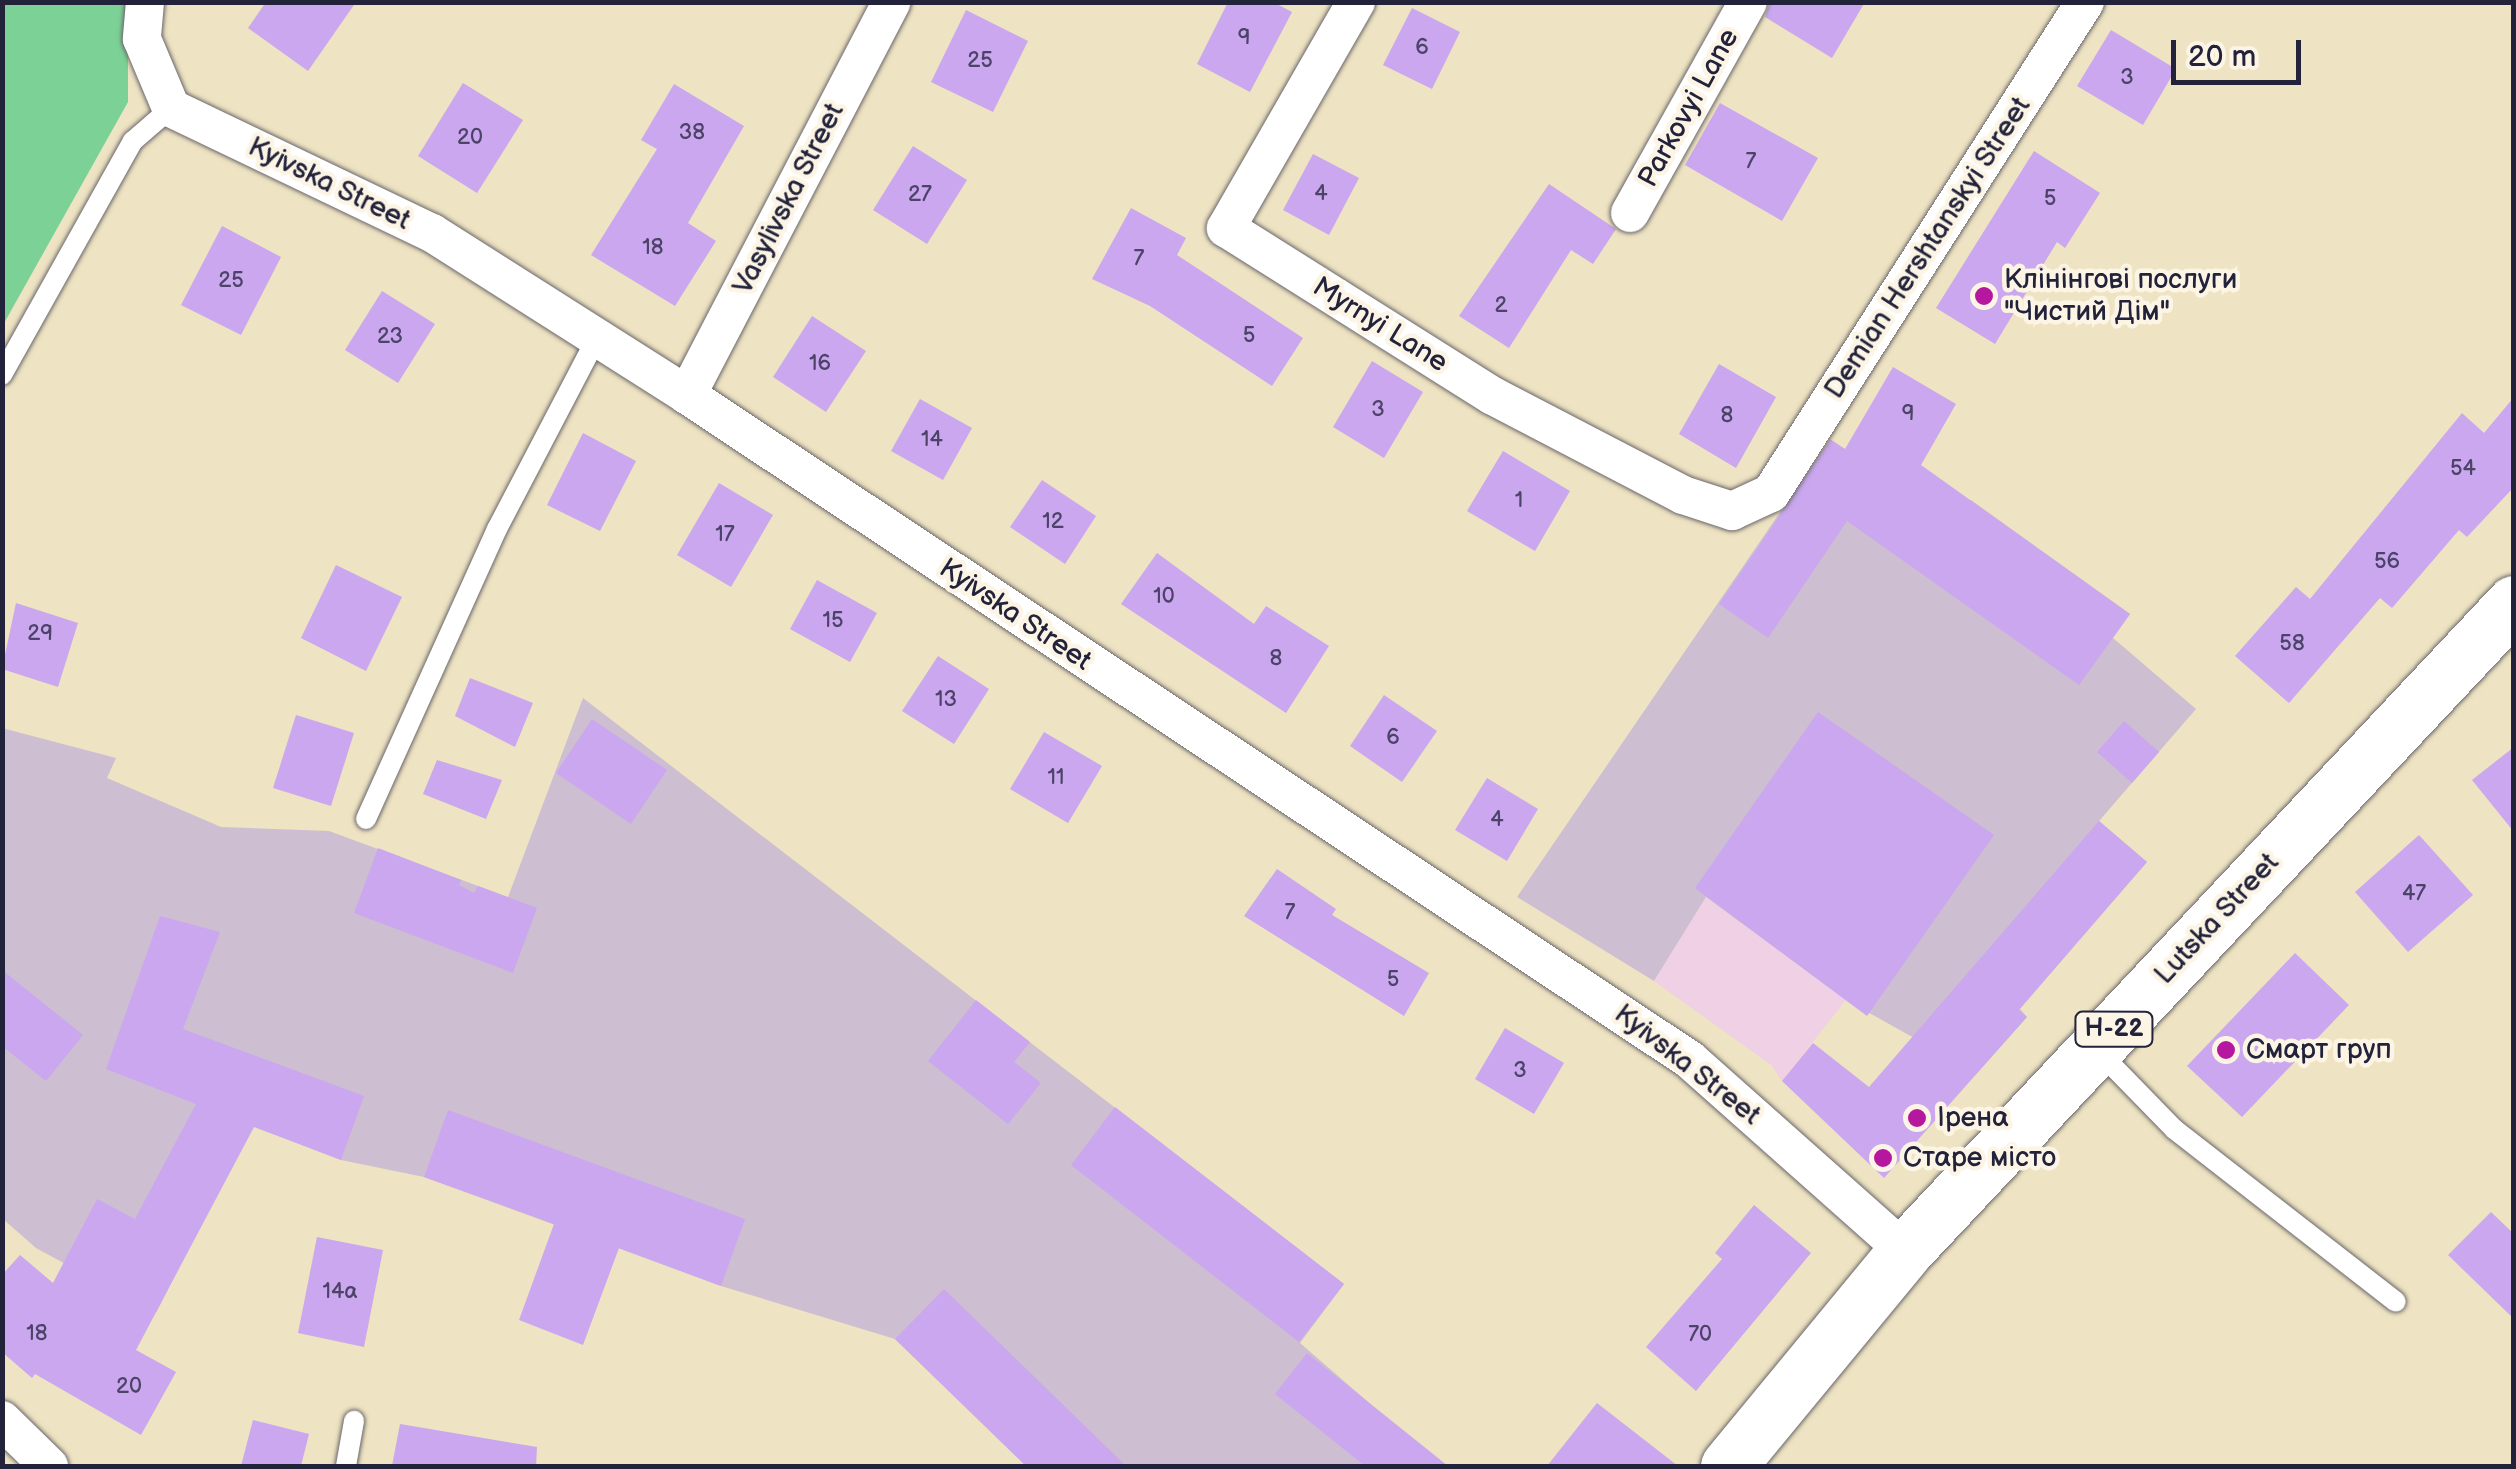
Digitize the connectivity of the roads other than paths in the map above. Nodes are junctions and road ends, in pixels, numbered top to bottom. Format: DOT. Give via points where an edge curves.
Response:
graph roads {
  1 [pos="146,2"];
  2 [pos="892,2"];
  3 [pos="1356,2"];
  4 [pos="1748,2"];
  5 [pos="2085,2"];
  6 [pos="171,108"];
  7 [pos="1630,213"];
  8 [pos="597,338"];
  9 [pos="2,376"];
  10 [pos="687,395"];
  11 [pos="1771,493"];
  12 [pos="2514,602"];
  13 [pos="366,819"];
  14 [pos="2095,1049"];
  15 [pos="1906,1251"];
  16 [pos="2396,1302"];
  17 [pos="2,1420"];
  18 [pos="354,1421"];
  19 [pos="48,1466"];
  20 [pos="346,1466"];
  21 [pos="1728,1466"];
  1 -- 6 [label="street" via="142,39"];
  2 -- 10 [label="street, Vasylivska Street"];
  3 -- 11 [label="street, Myrnyi Lane" via="1226,228 1492,396 1683,495 1732,511"];
  4 -- 7 [label="street, Parkovyi Lane"];
  5 -- 11 [label="street, Demian Hershtanskyi Street"];
  6 -- 8 [label="street, Kyivska Street" via="432,234"];
  6 -- 9 [label="lane" via="133,141"];
  8 -- 10 [label="street, Kyivska Street"];
  8 -- 13 [label="lane" via="497,529"];
  10 -- 15 [label="street, Kyivska Street" via="1690,1060"];
  12 -- 14 [label="main road, Lutska Street / Н-22"];
  14 -- 15 [label="main road, Lutska Street / Н-22"];
  14 -- 16 [label="lane" via="2174,1129"];
  15 -- 21 [label="main road, Lutska Street / Н-22"];
  17 -- 19 [label="street"];
  18 -- 20 [label="lane"];
}
